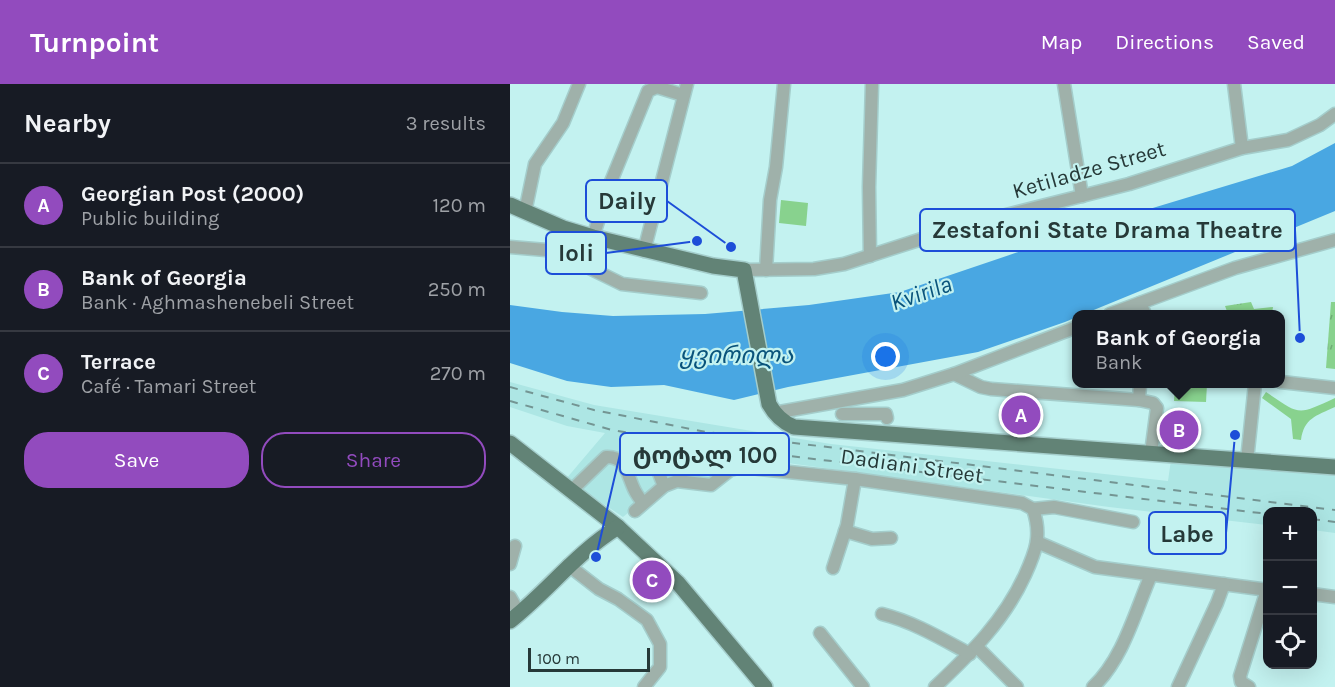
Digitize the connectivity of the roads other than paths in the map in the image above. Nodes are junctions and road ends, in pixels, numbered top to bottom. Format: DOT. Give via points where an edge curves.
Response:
graph roads {
  1 [pos="579,84"];
  2 [pos="784,84"];
  3 [pos="872,84"];
  4 [pos="1064,84"];
  5 [pos="1234,84"];
  6 [pos="685,90"];
  7 [pos="1335,114"];
  8 [pos="1242,148"];
  9 [pos="1082,196"];
  10 [pos="510,206"];
  11 [pos="525,212"];
  12 [pos="593,237"];
  13 [pos="1335,240"];
  14 [pos="510,247"];
  15 [pos="644,251"];
  16 [pos="870,256"];
  17 [pos="744,270"];
  18 [pos="766,270"];
  19 [pos="701,293"];
  20 [pos="1142,309"];
  21 [pos="1072,329"];
  22 [pos="954,374"];
  23 [pos="1285,382"];
  24 [pos="1140,388"];
  25 [pos="1255,388"];
  26 [pos="1335,388"];
  27 [pos="881,399"];
  28 [pos="1139,400"];
  29 [pos="772,408"];
  30 [pos="842,414"];
  31 [pos="510,443"];
  32 [pos="635,448"];
  33 [pos="1151,453"];
  34 [pos="1247,460"];
  35 [pos="1335,467"];
  36 [pos="855,479"];
  37 [pos="664,486"];
  38 [pos="572,490"];
  39 [pos="1033,509"];
  40 [pos="1133,522"];
  41 [pos="618,527"];
  42 [pos="845,531"];
  43 [pos="891,538"];
  44 [pos="1037,542"];
  45 [pos="515,546"];
  46 [pos="510,564"];
  47 [pos="568,565"];
  48 [pos="833,568"];
  49 [pos="1151,575"];
  50 [pos="1224,584"];
  51 [pos="1263,589"];
  52 [pos="1317,595"];
  53 [pos="510,597"];
  54 [pos="1335,597"];
  55 [pos="1263,603"];
  56 [pos="882,614"];
  57 [pos="515,617"];
  58 [pos="820,633"];
  59 [pos="974,651"];
  60 [pos="644,687"];
  61 [pos="765,687"];
  62 [pos="863,687"];
  63 [pos="935,687"];
  64 [pos="1017,687"];
  65 [pos="1093,687"];
  66 [pos="1178,687"];
  67 [pos="1249,687"];
  1 -- 11 [label="street" via="563,123 535,164"];
  2 -- 18 [label="street"];
  3 -- 16 [label="street"];
  4 -- 9 [label="street"];
  5 -- 8 [label="street"];
  6 -- 12 [label="street" via="657,87 648,91"];
  6 -- 15 [label="street"];
  7 -- 8 [label="street, Ketiladze Street" via="1300,136"];
  8 -- 9 [label="street, Ketiladze Street"];
  9 -- 16 [label="street, Ketiladze Street" via="959,227"];
  10 -- 11 [label="main road"];
  11 -- 12 [label="main road"];
  12 -- 15 [label="main road"];
  13 -- 20 [label="street" via="1235,268"];
  14 -- 19 [label="street" via="565,256 622,284"];
  15 -- 17 [label="main road"];
  16 -- 18 [label="street, Ketiladze Street" via="814,269"];
  17 -- 18 [label="street, Ketiladze Street"];
  17 -- 29 [label="main road"];
  21 -- 22 [label="street"];
  22 -- 28 [label="street" via="992,389"];
  22 -- 29 [label="street" via="893,392"];
  23 -- 26 [label="street"];
  24 -- 28 [label="street"];
  25 -- 34 [label="street"];
  27 -- 30 [label="street" via="886,416 865,412"];
  28 -- 33 [label="street" via="1157,408"];
  29 -- 33 [label="main road" via="784,423 794,426"];
  31 -- 38 [label="main road"];
  32 -- 37 [label="street" via="638,455 656,466"];
  33 -- 34 [label="main road"];
  34 -- 35 [label="main road"];
  36 -- 37 [label="street, Dadiani Street" via="742,467 730,470 711,485 676,481"];
  36 -- 39 [label="street, Dadiani Street" via="1022,503"];
  36 -- 42 [label="street"];
  37 -- 38 [label="street" via="639,507 621,460 606,457"];
  38 -- 41 [label="main road"];
  39 -- 40 [label="street, Dadiani Street" via="1054,507"];
  39 -- 44 [label="street" via="1038,523"];
  41 -- 47 [label="main road"];
  41 -- 61 [label="main road" via="678,583"];
  42 -- 43 [label="street" via="872,539"];
  42 -- 48 [label="street"];
  44 -- 49 [label="street" via="1095,567"];
  44 -- 59 [label="street" via="1017,592"];
  45 -- 46 [label="street"];
  47 -- 57 [label="main road"];
  47 -- 60 [label="street" via="647,620 660,644 660,668"];
  49 -- 50 [label="street"];
  49 -- 65 [label="street" via="1118,654"];
  50 -- 51 [label="street"];
  50 -- 66 [label="street"];
  52 -- 54 [label="street"];
  53 -- 57 [label="street"];
  55 -- 67 [label="street" via="1240,676 1241,682"];
  56 -- 59 [label="street"];
  58 -- 62 [label="street"];
  59 -- 63 [label="street"];
  59 -- 64 [label="street"];
}
